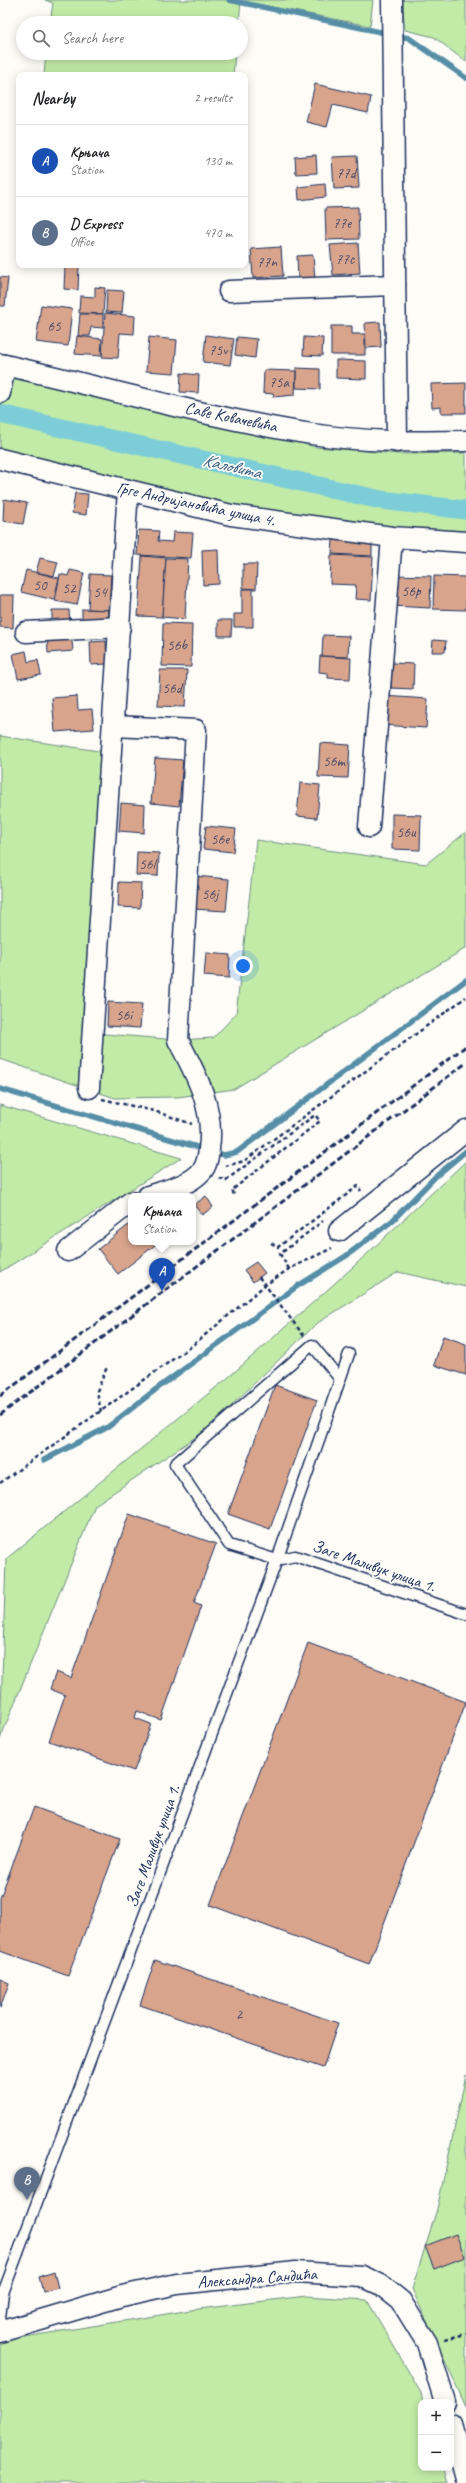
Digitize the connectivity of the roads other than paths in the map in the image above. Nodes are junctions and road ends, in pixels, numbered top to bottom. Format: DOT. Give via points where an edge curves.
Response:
graph roads {
  1 [pos="392,6"];
  2 [pos="395,286"];
  3 [pos="229,291"];
  4 [pos="2,376"];
  5 [pos="466,441"];
  6 [pos="397,442"];
  7 [pos="0,460"];
  8 [pos="128,490"];
  9 [pos="392,537"];
  10 [pos="466,542"];
  11 [pos="120,627"];
  12 [pos="26,632"];
  13 [pos="114,726"];
  14 [pos="369,827"];
  15 [pos="89,1088"];
  16 [pos="466,1130"];
  17 [pos="157,1193"];
  18 [pos="128,1204"];
  19 [pos="334,1223"];
  20 [pos="68,1251"];
  21 [pos="349,1354"];
  22 [pos="340,1379"];
  23 [pos="277,1560"];
  24 [pos="466,1614"];
  25 [pos="2,2332"];
  26 [pos="444,2399"];
  27 [pos="454,2435"];
  28 [pos="466,2479"];
  1 -- 2 [label="street"];
  2 -- 3 [label="street"];
  2 -- 6 [label="street"];
  4 -- 6 [label="street, Саве Ковачевића" via="312,434"];
  5 -- 6 [label="street, Саве Ковачевића"];
  7 -- 8 [label="street, Грге Андријановића улица 4."];
  8 -- 9 [label="street, Грге Андријановића улица 4." via="231,515"];
  8 -- 11 [label="street"];
  9 -- 10 [label="street, Грге Андријановића улица 4."];
  9 -- 14 [label="street"];
  11 -- 12 [label="street"];
  11 -- 13 [label="street"];
  13 -- 15 [label="street"];
  13 -- 17 [label="street" via="196,730 178,1040 196,1074 207,1107 211,1134 204,1166 189,1182"];
  16 -- 19 [label="street"];
  18 -- 20 [label="street"];
  21 -- 22 [label="lane"];
  22 -- 23 [label="lane"];
  22 -- 23 [label="lane" via="312,1345 175,1464 229,1545"];
  23 -- 24 [label="lane, Заге Маливук улица 1." via="295,1556"];
  23 -- 25 [label="lane, Заге Маливук улица 1." via="2,2293"];
  25 -- 26 [label="street, Александра Сандића" via="122,2296 177,2284 296,2272 362,2276 381,2285 401,2300 427,2343"];
  27 -- 28 [label="street"];
}
